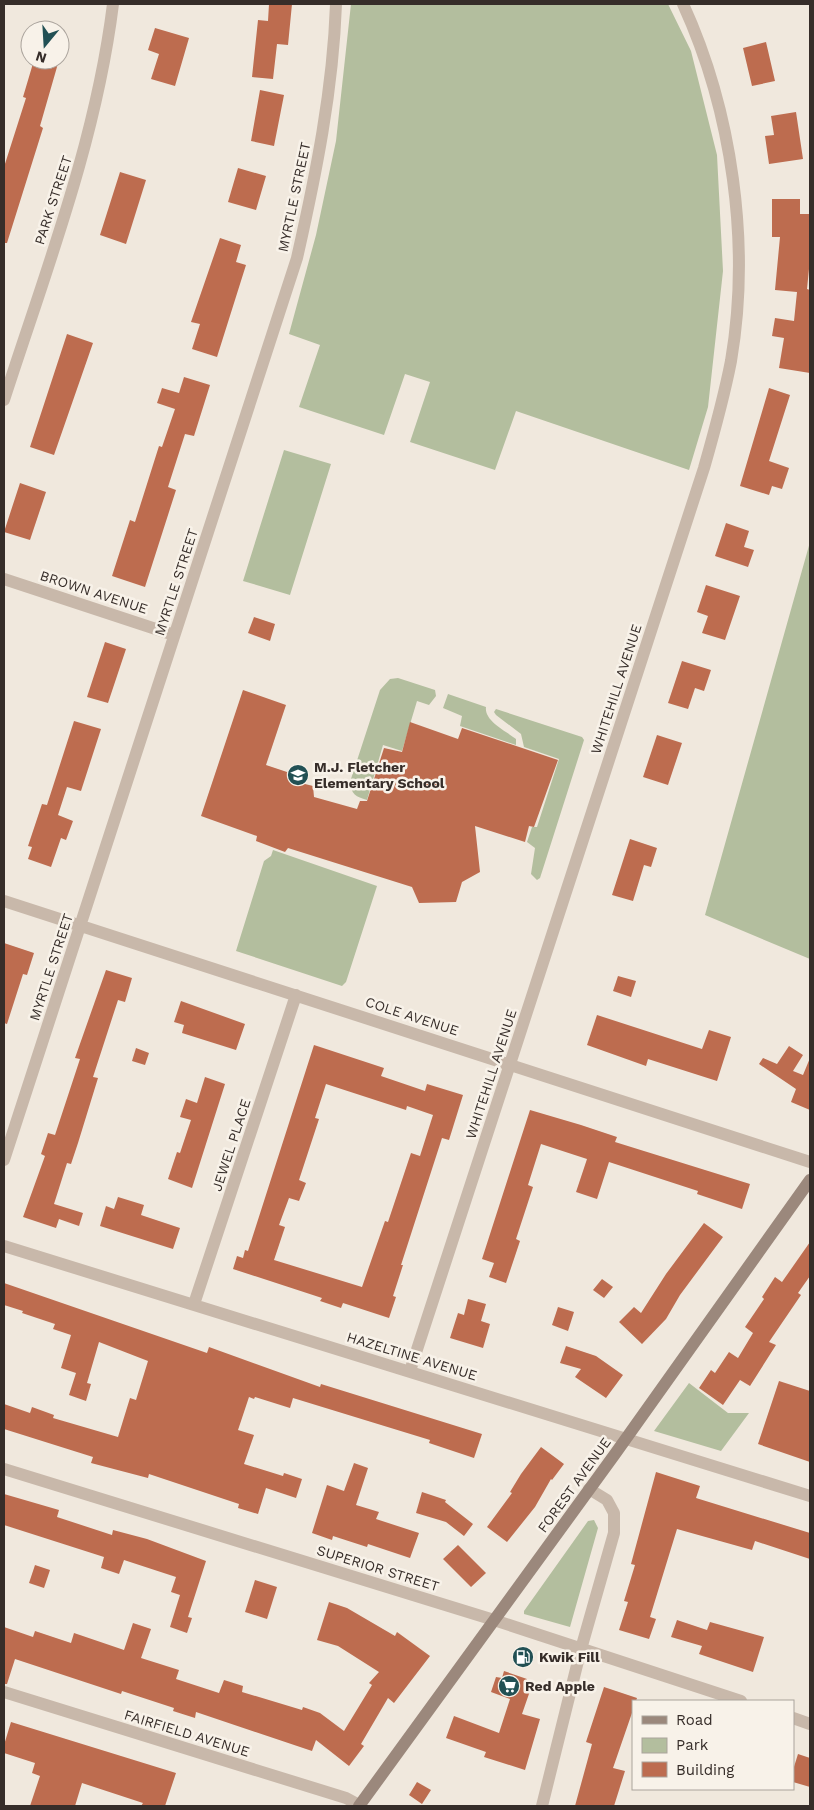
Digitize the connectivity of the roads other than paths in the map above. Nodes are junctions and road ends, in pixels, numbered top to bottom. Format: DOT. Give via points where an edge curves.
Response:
graph roads {
  1 [pos="113,4"];
  2 [pos="336,4"];
  3 [pos="683,4"];
  4 [pos="4,400"];
  5 [pos="4,579"];
  6 [pos="174,634"];
  7 [pos="4,901"];
  8 [pos="80,925"];
  9 [pos="296,995"];
  10 [pos="510,1064"];
  11 [pos="4,1160"];
  12 [pos="810,1162"];
  13 [pos="810,1180"];
  14 [pos="4,1246"];
  15 [pos="194,1304"];
  16 [pos="410,1371"];
  17 [pos="626,1438"];
  18 [pos="4,1469"];
  19 [pos="590,1489"];
  20 [pos="810,1496"];
  21 [pos="494,1620"];
  22 [pos="581,1649"];
  23 [pos="4,1692"];
  24 [pos="738,1700"];
  25 [pos="794,1718"];
  26 [pos="810,1724"];
  27 [pos="359,1806"];
  28 [pos="542,1806"];
  1 -- 4 [label="street, PARK STREET" via="86,144"];
  2 -- 6 [label="street, MYRTLE STREET" via="331,82 297,258"];
  3 -- 10 [label="street, WHITEHILL AVENUE" via="710,74 729,153 737,235 731,360 704,468"];
  5 -- 6 [label="street, BROWN AVENUE"];
  6 -- 8 [label="street, MYRTLE STREET"];
  7 -- 8 [label="street, COLE AVENUE"];
  8 -- 9 [label="street, COLE AVENUE"];
  8 -- 11 [label="street, MYRTLE STREET"];
  9 -- 10 [label="street, COLE AVENUE"];
  9 -- 15 [label="street, JEWEL PLACE"];
  10 -- 12 [label="street, COLE AVENUE"];
  10 -- 16 [label="street, WHITEHILL AVENUE"];
  13 -- 17 [label="main road, FOREST AVENUE"];
  14 -- 15 [label="street, HAZELTINE AVENUE"];
  15 -- 16 [label="street, HAZELTINE AVENUE"];
  16 -- 17 [label="street, HAZELTINE AVENUE"];
  17 -- 19 [label="main road, FOREST AVENUE"];
  17 -- 20 [label="street, HAZELTINE AVENUE"];
  18 -- 21 [label="street, SUPERIOR STREET"];
  19 -- 21 [label="main road, FOREST AVENUE"];
  19 -- 22 [label="street" via="606,1500 614,1513 614,1533"];
  21 -- 22 [label="street, SUPERIOR STREET"];
  21 -- 27 [label="main road, FOREST AVENUE"];
  22 -- 24 [label="street, SUPERIOR STREET"];
  22 -- 28 [label="street"];
  23 -- 27 [label="street, FAIRFIELD AVENUE" via="346,1798"];
  25 -- 26 [label="street"];
}
